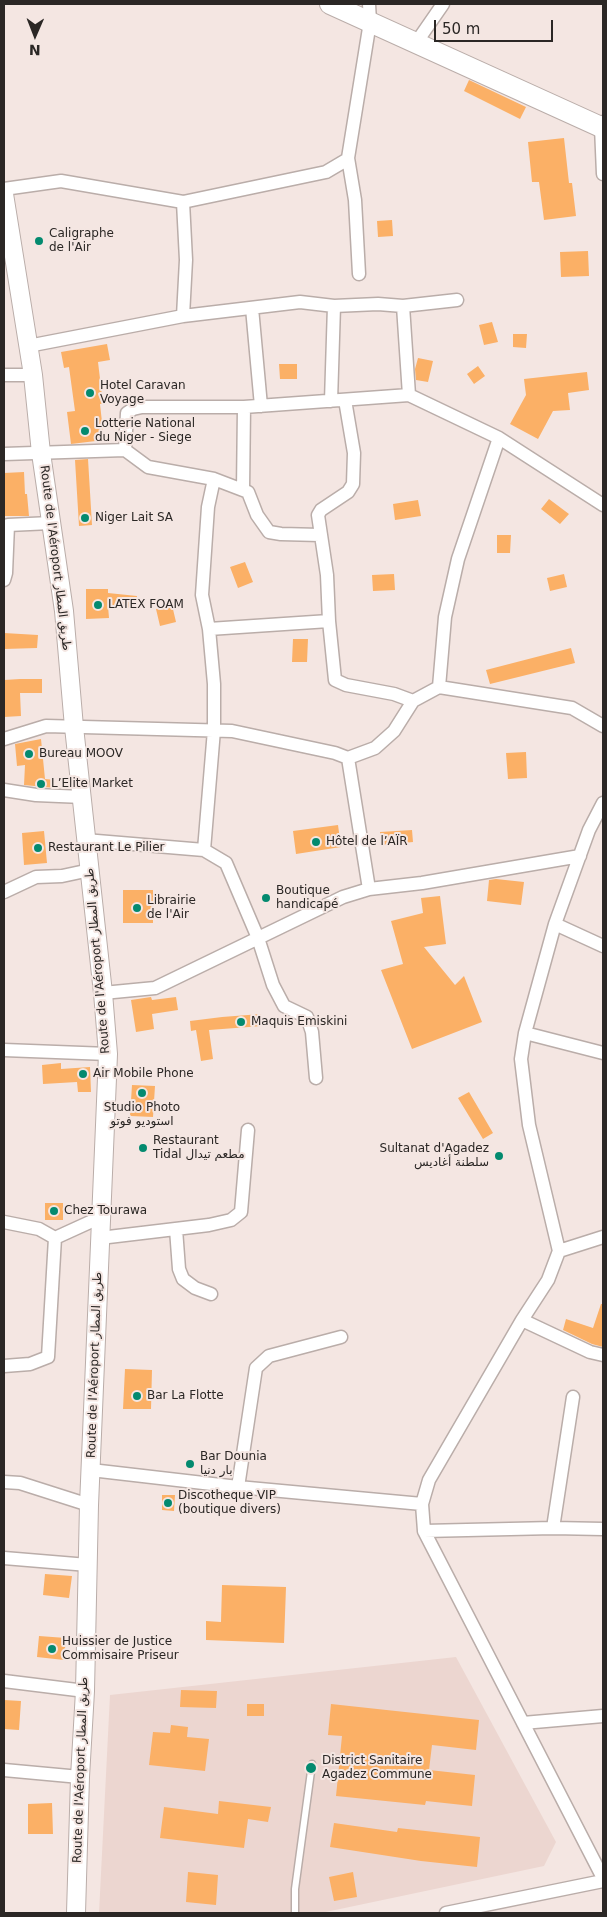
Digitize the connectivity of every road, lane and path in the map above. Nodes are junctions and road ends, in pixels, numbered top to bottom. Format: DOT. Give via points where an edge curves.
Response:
graph roads {
  1 [pos="330,4"];
  2 [pos="443,4"];
  3 [pos="370,13"];
  4 [pos="416,43"];
  5 [pos="602,125"];
  6 [pos="348,159"];
  7 [pos="603,174"];
  8 [pos="4,189"];
  9 [pos="4,194"];
  10 [pos="183,202"];
  11 [pos="359,274"];
  12 [pos="457,300"];
  13 [pos="334,306"];
  14 [pos="403,306"];
  15 [pos="252,308"];
  16 [pos="183,316"];
  17 [pos="28,346"];
  18 [pos="4,375"];
  19 [pos="32,375"];
  20 [pos="409,395"];
  21 [pos="345,400"];
  22 [pos="331,401"];
  23 [pos="261,406"];
  24 [pos="244,407"];
  25 [pos="499,438"];
  26 [pos="125,450"];
  27 [pos="41,453"];
  28 [pos="4,454"];
  29 [pos="214,479"];
  30 [pos="243,490"];
  31 [pos="603,505"];
  32 [pos="51,523"];
  33 [pos="320,535"];
  34 [pos="4,580"];
  35 [pos="328,621"];
  36 [pos="209,628"];
  37 [pos="439,686"];
  38 [pos="413,701"];
  39 [pos="74,726"];
  40 [pos="603,726"];
  41 [pos="214,730"];
  42 [pos="4,738"];
  43 [pos="348,758"];
  44 [pos="4,790"];
  45 [pos="83,797"];
  46 [pos="603,804"];
  47 [pos="85,840"];
  48 [pos="204,850"];
  49 [pos="580,856"];
  50 [pos="90,870"];
  51 [pos="370,889"];
  52 [pos="4,892"];
  53 [pos="555,924"];
  54 [pos="258,938"];
  55 [pos="603,946"];
  56 [pos="104,993"];
  57 [pos="524,1032"];
  58 [pos="4,1050"];
  59 [pos="603,1053"];
  60 [pos="108,1054"];
  61 [pos="316,1078"];
  62 [pos="248,1130"];
  63 [pos="101,1217"];
  64 [pos="4,1222"];
  65 [pos="176,1229"];
  66 [pos="603,1237"];
  67 [pos="55,1238"];
  68 [pos="100,1238"];
  69 [pos="559,1251"];
  70 [pos="211,1294"];
  71 [pos="522,1320"];
  72 [pos="341,1337"];
  73 [pos="603,1355"];
  74 [pos="4,1366"];
  75 [pos="573,1397"];
  76 [pos="91,1470"];
  77 [pos="4,1482"];
  78 [pos="238,1487"];
  79 [pos="422,1504"];
  80 [pos="90,1505"];
  81 [pos="554,1528"];
  82 [pos="603,1529"];
  83 [pos="424,1531"];
  84 [pos="4,1558"];
  85 [pos="88,1565"];
  86 [pos="4,1681"];
  87 [pos="85,1691"];
  88 [pos="603,1716"];
  89 [pos="523,1722"];
  90 [pos="312,1764"];
  91 [pos="4,1770"];
  92 [pos="80,1777"];
  93 [pos="603,1879"];
  94 [pos="76,1913"];
  95 [pos="295,1913"];
  96 [pos="446,1913"];
  1 -- 3 [label="main road"];
  2 -- 4 [label="street"];
  3 -- 4 [label="main road"];
  3 -- 6 [label="street"];
  4 -- 5 [label="main road"];
  5 -- 7 [label="street"];
  6 -- 10 [label="street" via="326,172"];
  6 -- 11 [label="street" via="355,200"];
  8 -- 10 [label="street" via="61,181"];
  9 -- 17 [label="main road, Route de l'Aéroport طريق المطار"];
  10 -- 16 [label="street" via="186,260"];
  12 -- 14 [label="street"];
  13 -- 14 [label="street"];
  13 -- 15 [label="street" via="300,302"];
  13 -- 22 [label="street"];
  14 -- 20 [label="street"];
  15 -- 16 [label="street"];
  15 -- 23 [label="street"];
  16 -- 17 [label="street"];
  17 -- 19 [label="main road, Route de l'Aéroport طريق المطار"];
  18 -- 19 [label="street"];
  19 -- 27 [label="main road, Route de l'Aéroport طريق المطار"];
  20 -- 21 [label="street"];
  20 -- 25 [label="street"];
  21 -- 22 [label="street"];
  21 -- 33 [label="street" via="354,453 353,484 348,492 321,510 318,515"];
  22 -- 23 [label="street"];
  23 -- 24 [label="street"];
  24 -- 26 [label="street" via="133,409 127,413"];
  24 -- 30 [label="street"];
  25 -- 31 [label="street"];
  25 -- 37 [label="street" via="458,559 445,617"];
  26 -- 27 [label="street"];
  26 -- 29 [label="street" via="148,467"];
  27 -- 28 [label="street"];
  27 -- 32 [label="main road, Route de l'Aéroport طريق المطار"];
  29 -- 30 [label="street"];
  29 -- 36 [label="street" via="208,507 202,595"];
  30 -- 33 [label="street" via="248,492 256,515 269,532"];
  32 -- 34 [label="street" via="8,526"];
  32 -- 39 [label="main road, Route de l'Aéroport طريق المطار" via="64,610"];
  33 -- 35 [label="street" via="327,575"];
  35 -- 36 [label="street"];
  35 -- 38 [label="street" via="335,680"];
  36 -- 41 [label="street"];
  37 -- 38 [label="street"];
  37 -- 40 [label="street" via="572,708"];
  38 -- 43 [label="street" via="394,730 375,748"];
  39 -- 41 [label="street"];
  39 -- 42 [label="street" via="46,726"];
  39 -- 45 [label="main road, Route de l'Aéroport طريق المطار"];
  41 -- 43 [label="street" via="232,731"];
  41 -- 48 [label="street"];
  43 -- 51 [label="street"];
  44 -- 45 [label="street"];
  45 -- 47 [label="main road, Route de l'Aéroport طريق المطار"];
  46 -- 49 [label="street"];
  47 -- 48 [label="street"];
  47 -- 50 [label="main road, Route de l'Aéroport طريق المطار"];
  48 -- 54 [label="street" via="226,863"];
  49 -- 51 [label="street"];
  49 -- 53 [label="street"];
  50 -- 52 [label="street" via="36,877"];
  50 -- 56 [label="main road, Route de l'Aéroport طريق المطار"];
  51 -- 54 [label="street" via="343,897"];
  53 -- 55 [label="street"];
  53 -- 57 [label="street"];
  54 -- 56 [label="street" via="155,988"];
  54 -- 61 [label="street" via="273,985 284,1006 307,1018 312,1032"];
  56 -- 60 [label="main road, Route de l'Aéroport طريق المطار"];
  57 -- 59 [label="street"];
  57 -- 69 [label="street" via="521,1059 530,1125"];
  58 -- 60 [label="street"];
  60 -- 63 [label="main road, Route de l'Aéroport طريق المطار"];
  62 -- 65 [label="street" via="241,1212 231,1220"];
  63 -- 67 [label="street"];
  63 -- 68 [label="main road, Route de l'Aéroport طريق المطار"];
  64 -- 67 [label="street" via="39,1229"];
  65 -- 68 [label="street"];
  65 -- 70 [label="street" via="178,1269 183,1279"];
  66 -- 69 [label="street"];
  67 -- 74 [label="street" via="48,1357 30,1364"];
  68 -- 76 [label="main road, Route de l'Aéroport طريق المطار"];
  69 -- 71 [label="street" via="548,1280"];
  71 -- 73 [label="street"];
  71 -- 79 [label="street" via="429,1480"];
  72 -- 78 [label="street" via="269,1356 256,1368"];
  75 -- 81 [label="street"];
  76 -- 78 [label="street"];
  76 -- 80 [label="main road, Route de l'Aéroport طريق المطار"];
  77 -- 80 [label="street" via="20,1483"];
  78 -- 79 [label="street"];
  79 -- 83 [label="street"];
  80 -- 85 [label="main road, Route de l'Aéroport طريق المطار"];
  81 -- 82 [label="street"];
  81 -- 83 [label="street"];
  83 -- 89 [label="street"];
  84 -- 85 [label="street"];
  85 -- 87 [label="main road, Route de l'Aéroport طريق المطار"];
  86 -- 87 [label="street"];
  87 -- 92 [label="main road, Route de l'Aéroport طريق المطار"];
  88 -- 89 [label="street"];
  89 -- 93 [label="street"];
  90 -- 95 [label="lane" via="295,1889"];
  91 -- 92 [label="street"];
  92 -- 94 [label="main road, Route de l'Aéroport طريق المطار"];
  93 -- 96 [label="street"];
}
